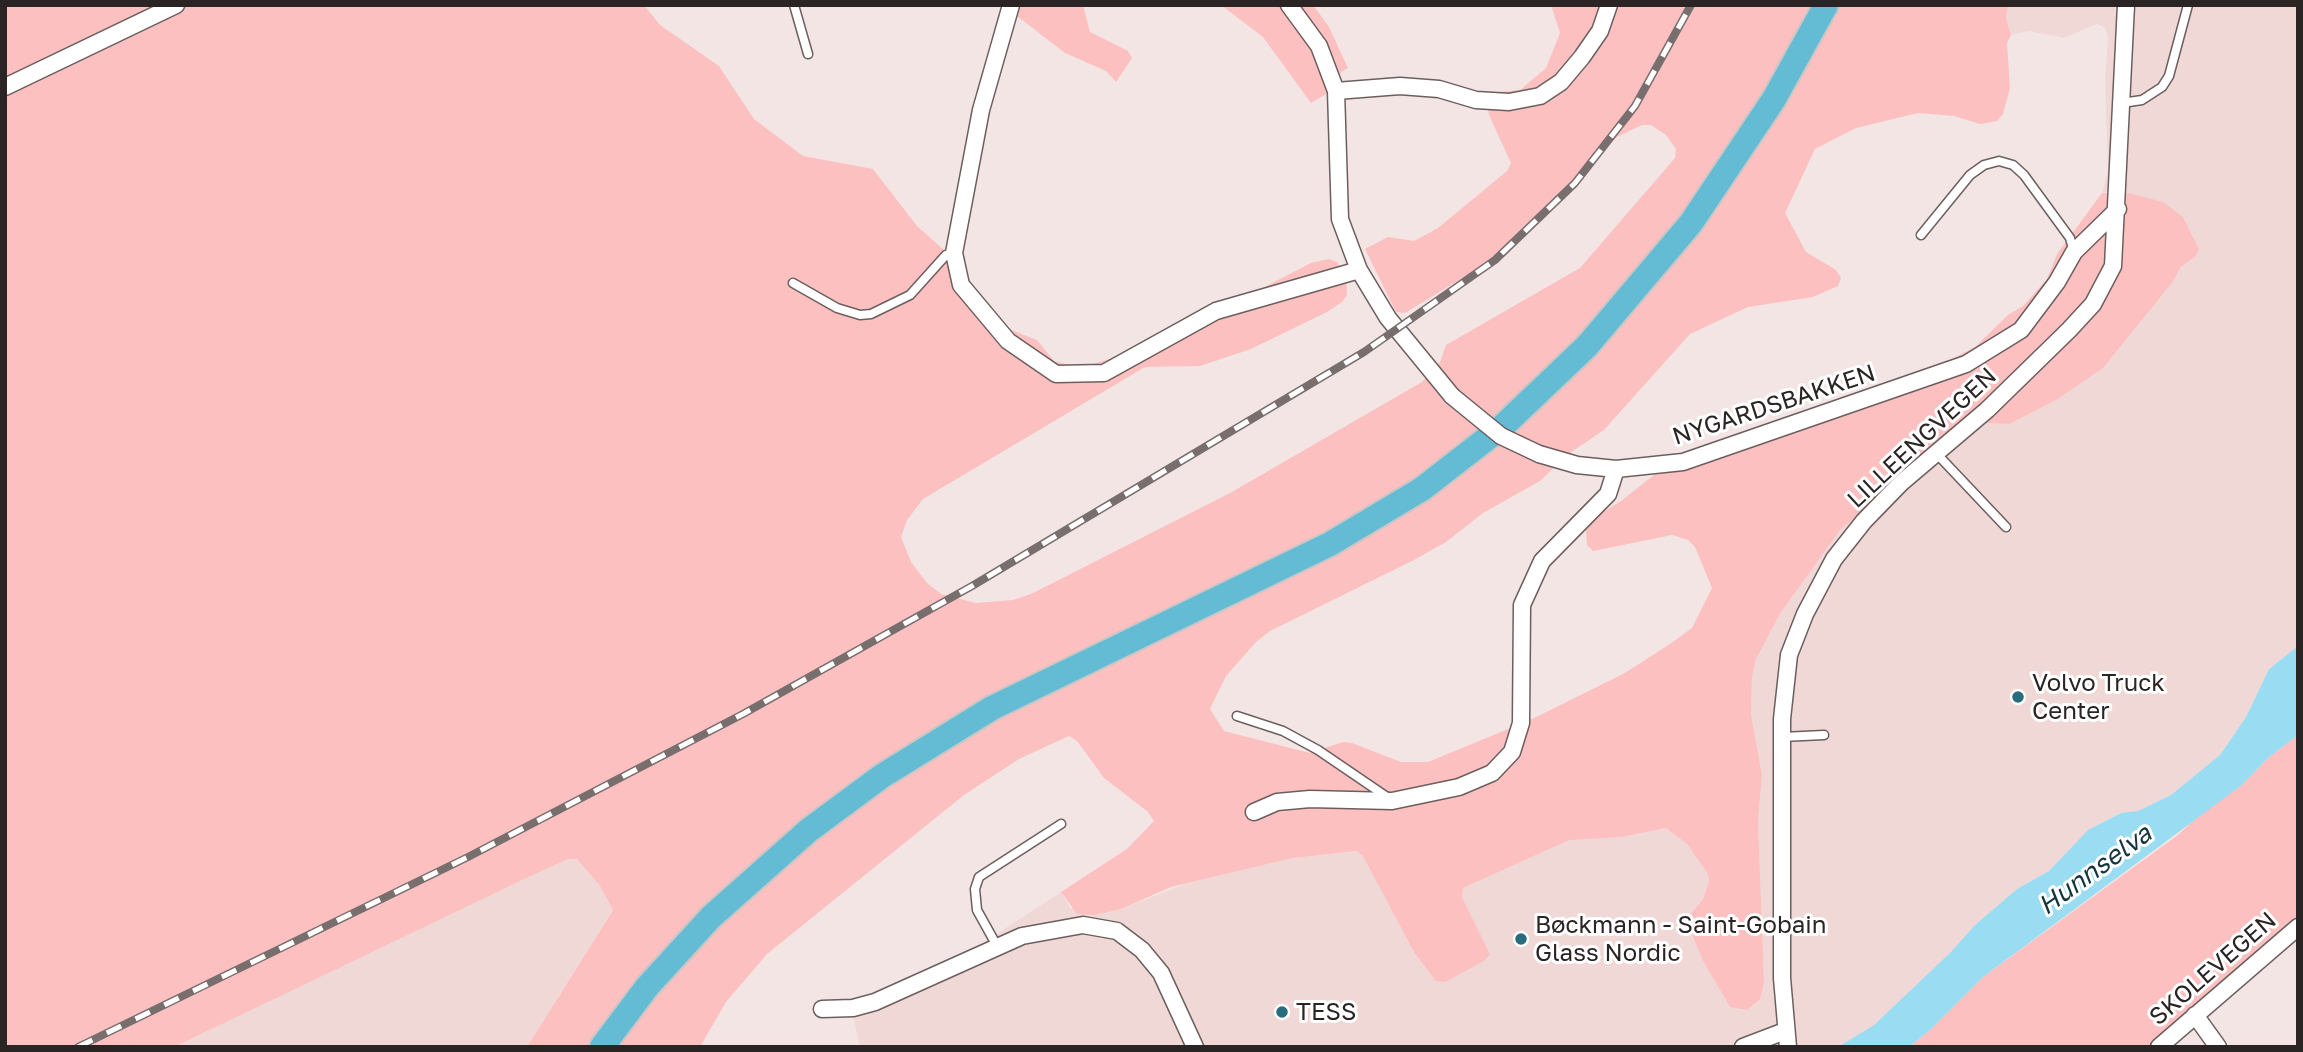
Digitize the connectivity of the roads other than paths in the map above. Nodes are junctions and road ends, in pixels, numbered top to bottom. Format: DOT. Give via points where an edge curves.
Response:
graph roads {
  1 [pos="176,5"];
  2 [pos="794,5"];
  3 [pos="1011,5"];
  4 [pos="1289,5"];
  5 [pos="1609,5"];
  6 [pos="1826,5"];
  7 [pos="2126,5"];
  8 [pos="2188,5"];
  9 [pos="808,54"];
  10 [pos="5,87"];
  11 [pos="1336,91"];
  12 [pos="2122,103"];
  13 [pos="2118,209"];
  14 [pos="1921,235"];
  15 [pos="2074,252"];
  16 [pos="954,253"];
  17 [pos="1359,270"];
  18 [pos="793,283"];
  19 [pos="1936,453"];
  20 [pos="1615,469"];
  21 [pos="2006,527"];
  22 [pos="1237,716"];
  23 [pos="1824,735"];
  24 [pos="1782,737"];
  25 [pos="1392,801"];
  26 [pos="1254,812"];
  27 [pos="1061,824"];
  28 [pos="2298,927"];
  29 [pos="997,946"];
  30 [pos="822,1009"];
  31 [pos="2195,1015"];
  32 [pos="1787,1039"];
  33 [pos="602,1047"];
  34 [pos="1195,1047"];
  35 [pos="1743,1047"];
  36 [pos="2159,1047"];
  37 [pos="2218,1047"];
  1 -- 10 [label="street"];
  2 -- 9 [label="lane"];
  3 -- 16 [label="street" via="981,110"];
  4 -- 11 [label="street, NYGARDSBAKKEN" via="1319,46"];
  5 -- 11 [label="street" via="1600,31 1582,57 1562,82 1540,96 1509,102 1401,86"];
  6 -- 33 [label="highway" via="1774,99 1691,223 1587,346 1503,426 1433,481 1331,544 992,708 902,762 809,830 711,917 647,987"];
  7 -- 12 [label="street, LILLEENGVEGEN"];
  8 -- 12 [label="lane" via="2162,87 2142,100"];
  11 -- 17 [label="street, NYGARDSBAKKEN" via="1340,219"];
  12 -- 13 [label="street, LILLEENGVEGEN"];
  13 -- 15 [label="street, NYGARDSBAKKEN"];
  13 -- 19 [label="street, LILLEENGVEGEN" via="2113,265 2093,304 1987,410"];
  14 -- 15 [label="lane" via="1970,175 1984,164 1999,161 2024,175 2070,238"];
  15 -- 20 [label="street, NYGARDSBAKKEN" via="2021,330 1966,364 1706,456"];
  16 -- 17 [label="street" via="961,285 1008,341 1056,374 1104,373 1216,311"];
  16 -- 18 [label="lane" via="946,255 910,295 871,314 837,308"];
  17 -- 20 [label="street, NYGARDSBAKKEN, bridge" via="1388,318 1452,396 1502,436 1539,454"];
  19 -- 21 [label="lane"];
  19 -- 24 [label="street, LILLEENGVEGEN" via="1864,521 1828,570 1789,655"];
  20 -- 25 [label="street" via="1608,494 1542,561 1522,605 1521,723 1511,751 1492,773 1458,787"];
  22 -- 25 [label="lane" via="1283,731 1318,750"];
  23 -- 24 [label="lane"];
  24 -- 32 [label="street, LILLEENGVEGEN" via="1782,978"];
  25 -- 26 [label="street" via="1310,799 1277,802"];
  27 -- 29 [label="lane" via="979,877 977,910"];
  28 -- 31 [label="street, SKOLEVEGEN"];
  29 -- 30 [label="street" via="875,1002"];
  29 -- 34 [label="street" via="1022,936 1083,925 1117,931 1142,950 1161,974"];
  31 -- 36 [label="street, SKOLEVEGEN"];
  31 -- 37 [label="street"];
  32 -- 35 [label="street"];
}
